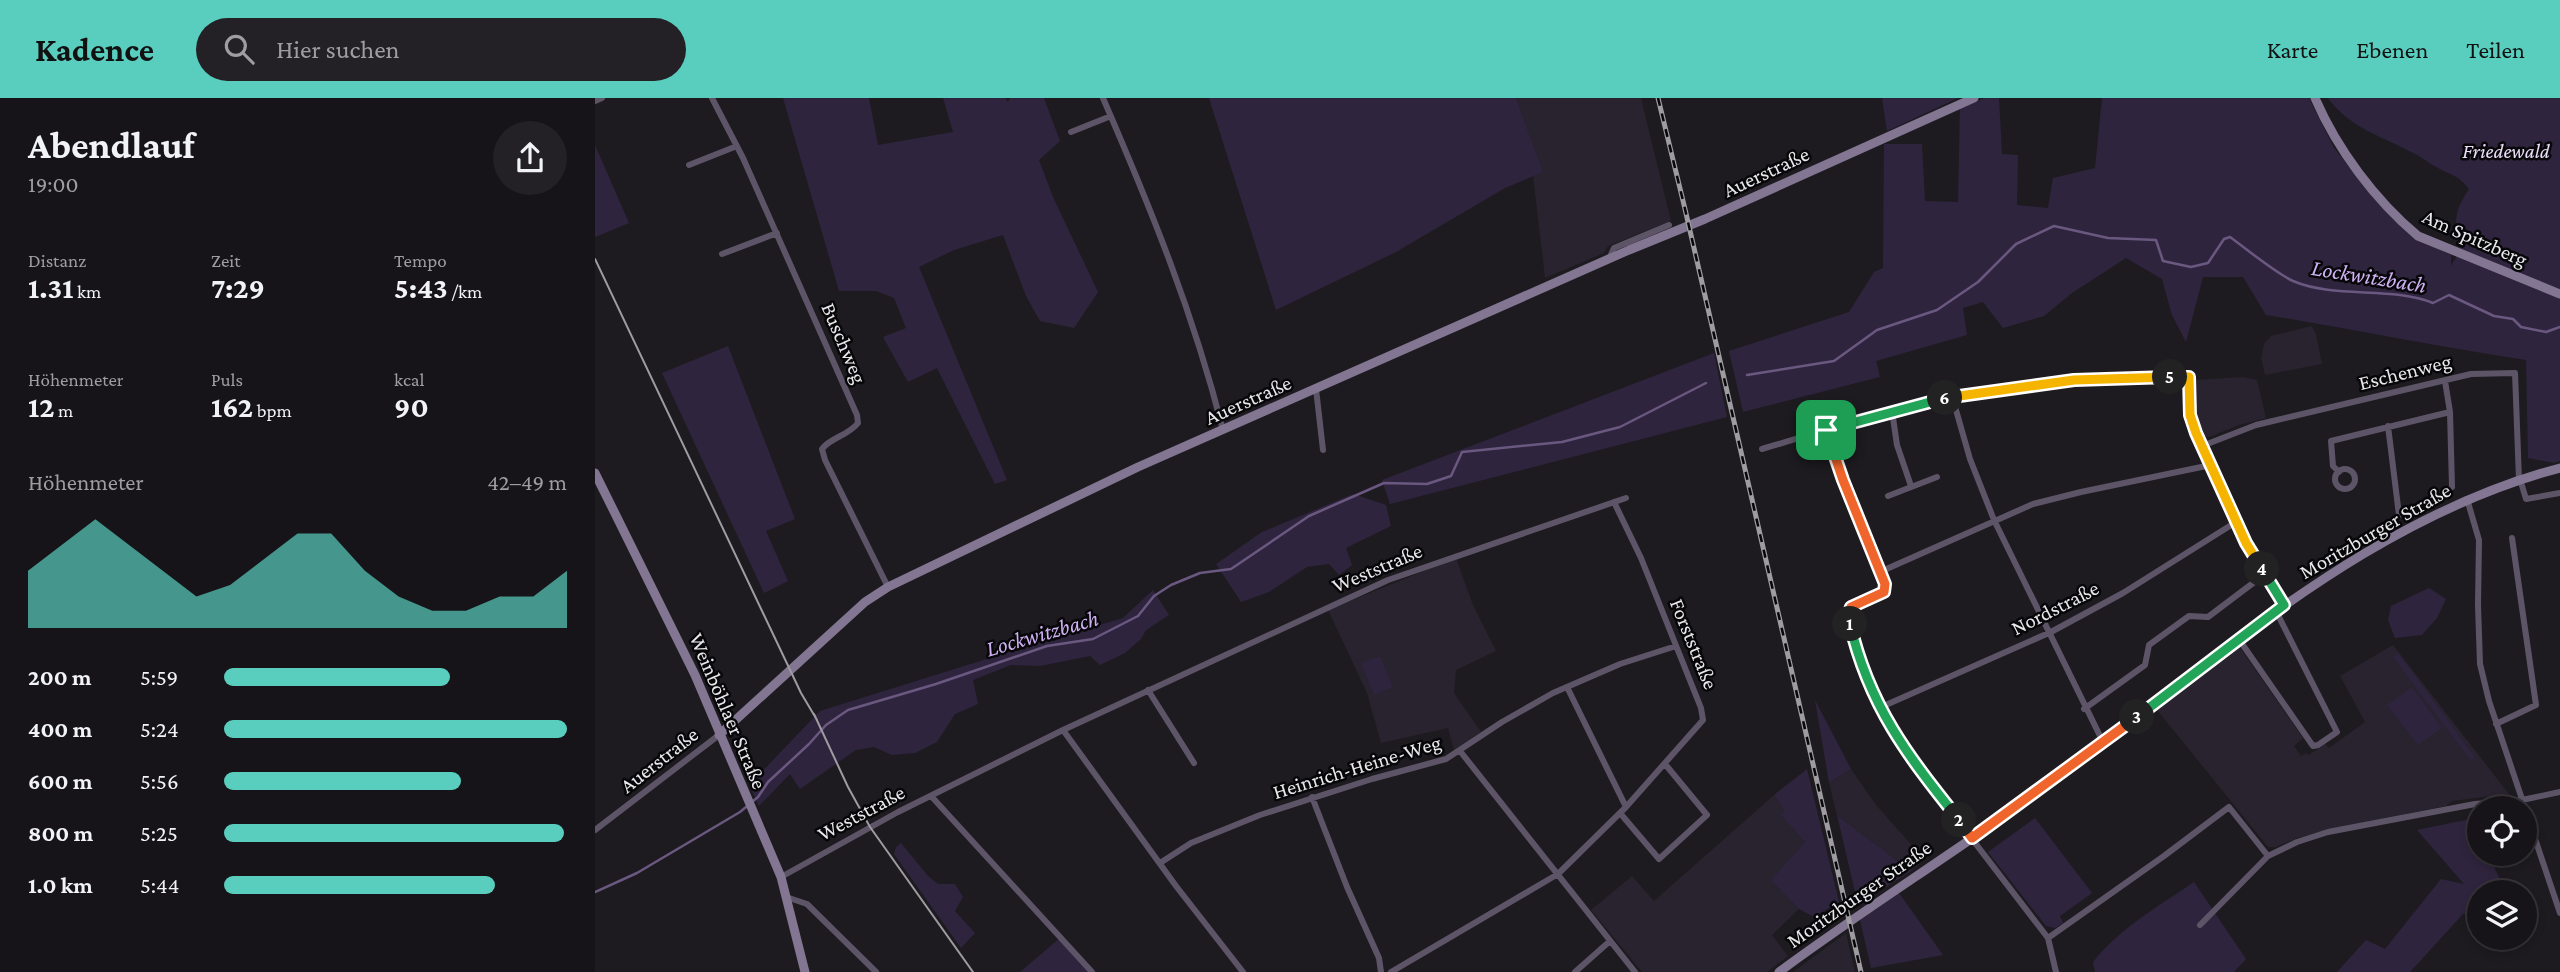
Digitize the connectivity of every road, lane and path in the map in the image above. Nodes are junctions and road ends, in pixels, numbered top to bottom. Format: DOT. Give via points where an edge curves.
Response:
graph roads {
  1 [pos="602,98"];
  2 [pos="712,98"];
  3 [pos="1103,98"];
  4 [pos="1974,98"];
  5 [pos="2315,98"];
  6 [pos="595,101"];
  7 [pos="1111,116"];
  8 [pos="1072,132"];
  9 [pos="737,146"];
  10 [pos="689,165"];
  11 [pos="1669,225"];
  12 [pos="777,233"];
  13 [pos="722,254"];
  14 [pos="1609,258"];
  15 [pos="2560,294"];
  16 [pos="2445,382"];
  17 [pos="1316,389"];
  18 [pos="1952,397"];
  19 [pos="1892,411"];
  20 [pos="2449,412"];
  21 [pos="2388,426"];
  22 [pos="1223,430"];
  23 [pos="1826,430"];
  24 [pos="2202,446"];
  25 [pos="1762,449"];
  26 [pos="1323,450"];
  27 [pos="2211,466"];
  28 [pos="2560,468"];
  29 [pos="2339,472"];
  30 [pos="595,473"];
  31 [pos="1937,477"];
  32 [pos="2520,480"];
  33 [pos="1912,486"];
  34 [pos="2452,488"];
  35 [pos="599,491"];
  36 [pos="2560,493"];
  37 [pos="1888,496"];
  38 [pos="1626,498"];
  39 [pos="2467,499"];
  40 [pos="1614,502"];
  41 [pos="2399,515"];
  42 [pos="1994,520"];
  43 [pos="2236,522"];
  44 [pos="2512,538"];
  45 [pos="1882,570"];
  46 [pos="2265,574"];
  47 [pos="888,587"];
  48 [pos="2280,608"];
  49 [pos="2050,632"];
  50 [pos="2238,638"];
  51 [pos="1676,646"];
  52 [pos="1567,687"];
  53 [pos="1149,690"];
  54 [pos="1879,708"];
  55 [pos="2084,709"];
  56 [pos="2496,724"];
  57 [pos="1063,730"];
  58 [pos="719,735"];
  59 [pos="2103,742"];
  60 [pos="1460,751"];
  61 [pos="1194,763"];
  62 [pos="1665,764"];
  63 [pos="2560,792"];
  64 [pos="931,796"];
  65 [pos="2521,796"];
  66 [pos="1312,797"];
  67 [pos="2537,797"];
  68 [pos="2467,806"];
  69 [pos="1623,810"];
  70 [pos="595,830"];
  71 [pos="1972,838"];
  72 [pos="2537,845"];
  73 [pos="2268,856"];
  74 [pos="1160,863"];
  75 [pos="1558,874"];
  76 [pos="781,877"];
  77 [pos="786,897"];
  78 [pos="2560,913"];
  79 [pos="2200,925"];
  80 [pos="2048,938"];
  81 [pos="1610,941"];
  82 [pos="805,972"];
  83 [pos="876,972"];
  84 [pos="1091,972"];
  85 [pos="1243,972"];
  86 [pos="1381,972"];
  87 [pos="1391,972"];
  88 [pos="1576,972"];
  89 [pos="1635,972"];
  90 [pos="1779,972"];
  91 [pos="2056,972"];
  1 -- 6 [label="street"];
  2 -- 9 [label="street, Buschweg"];
  3 -- 7 [label="street"];
  4 -- 14 [label="street, Auerstraße"];
  5 -- 15 [label="street, Am Spitzberg" via="2332,135 2403,224 2418,236"];
  7 -- 8 [label="street"];
  7 -- 22 [label="street" via="1180,284"];
  9 -- 10 [label="street"];
  9 -- 12 [label="street, Buschweg"];
  11 -- 14 [label="street" via="1614,248"];
  12 -- 13 [label="street"];
  12 -- 47 [label="street, Buschweg" via="858,424 827,442 822,449 825,460"];
  14 -- 17 [label="street, Auerstraße"];
  16 -- 20 [label="street"];
  16 -- 24 [label="street, Eschenweg" via="2256,425"];
  16 -- 32 [label="street, Eschenweg" via="2471,374 2515,373"];
  17 -- 22 [label="street, Auerstraße"];
  17 -- 26 [label="street"];
  18 -- 19 [label="street"];
  18 -- 24 [label="street" via="2074,380 2189,377 2190,415"];
  18 -- 42 [label="street"];
  19 -- 23 [label="street"];
  19 -- 33 [label="street" via="1897,445"];
  20 -- 21 [label="street"];
  20 -- 34 [label="street"];
  21 -- 29 [label="street" via="2331,441 2333,466"];
  21 -- 41 [label="street"];
  22 -- 47 [label="street, Auerstraße"];
  23 -- 25 [label="street"];
  23 -- 45 [label="street"];
  24 -- 27 [label="street"];
  27 -- 42 [label="street" via="2081,492"];
  27 -- 43 [label="street"];
  28 -- 32 [label="street, Moritzburger Straße"];
  30 -- 35 [label="street, Weinböhlaer Straße"];
  31 -- 33 [label="street"];
  32 -- 36 [label="street" via="2526,499"];
  32 -- 39 [label="street, Moritzburger Straße"];
  33 -- 37 [label="street"];
  35 -- 58 [label="street, Weinböhlaer Straße" via="695,675"];
  38 -- 40 [label="street, Weststraße"];
  39 -- 48 [label="street, Moritzburger Straße" via="2353,559"];
  39 -- 56 [label="street" via="2479,540 2480,664"];
  40 -- 51 [label="street, Forststraße"];
  40 -- 53 [label="street, Weststraße" via="1388,580"];
  42 -- 45 [label="street"];
  42 -- 49 [label="street"];
  43 -- 46 [label="street"];
  43 -- 49 [label="street, Nordstraße" via="2123,593"];
  44 -- 56 [label="street" via="2536,705"];
  45 -- 54 [label="street" via="1884,592 1851,607 1848,616 1857,654"];
  46 -- 48 [label="street"];
  46 -- 55 [label="street" via="2208,617 2189,616 2149,645 2145,664"];
  47 -- 58 [label="street, Auerstraße"];
  48 -- 50 [label="street, Moritzburger Straße"];
  48 -- 50 [label="street" via="2337,732 2313,746"];
  49 -- 54 [label="street, Nordstraße"];
  49 -- 55 [label="street"];
  50 -- 59 [label="street, Moritzburger Straße"];
  51 -- 52 [label="street, Heinrich-Heine-Weg"];
  51 -- 62 [label="street, Forststraße" via="1703,720"];
  52 -- 60 [label="street, Heinrich-Heine-Weg"];
  52 -- 69 [label="street"];
  53 -- 57 [label="street, Weststraße"];
  53 -- 61 [label="street"];
  54 -- 71 [label="street" via="1901,746"];
  55 -- 59 [label="street"];
  56 -- 65 [label="street"];
  57 -- 64 [label="street, Weststraße"];
  57 -- 74 [label="street"];
  58 -- 70 [label="street, Auerstraße"];
  58 -- 76 [label="street, Weinböhlaer Straße"];
  59 -- 71 [label="street, Moritzburger Straße"];
  60 -- 66 [label="street, Heinrich-Heine-Weg"];
  60 -- 75 [label="street"];
  62 -- 69 [label="street, Forststraße"];
  62 -- 69 [label="street" via="1707,815 1660,859"];
  63 -- 67 [label="street"];
  64 -- 76 [label="street, Weststraße"];
  64 -- 84 [label="street"];
  66 -- 74 [label="street, Heinrich-Heine-Weg" via="1207,835"];
  66 -- 86 [label="street" via="1380,958"];
  68 -- 73 [label="street" via="2328,832"];
  69 -- 75 [label="street, Forststraße"];
  71 -- 80 [label="street"];
  71 -- 90 [label="street, Moritzburger Straße"];
  72 -- 78 [label="street"];
  73 -- 79 [label="street"];
  73 -- 80 [label="street" via="2229,807"];
  74 -- 85 [label="street"];
  75 -- 81 [label="street"];
  75 -- 87 [label="street, Forststraße"];
  76 -- 77 [label="street, Weinböhlaer Straße"];
  77 -- 82 [label="street, Weinböhlaer Straße"];
  77 -- 83 [label="street" via="807,904"];
  80 -- 91 [label="street"];
  81 -- 88 [label="street"];
  81 -- 89 [label="street"];
}
